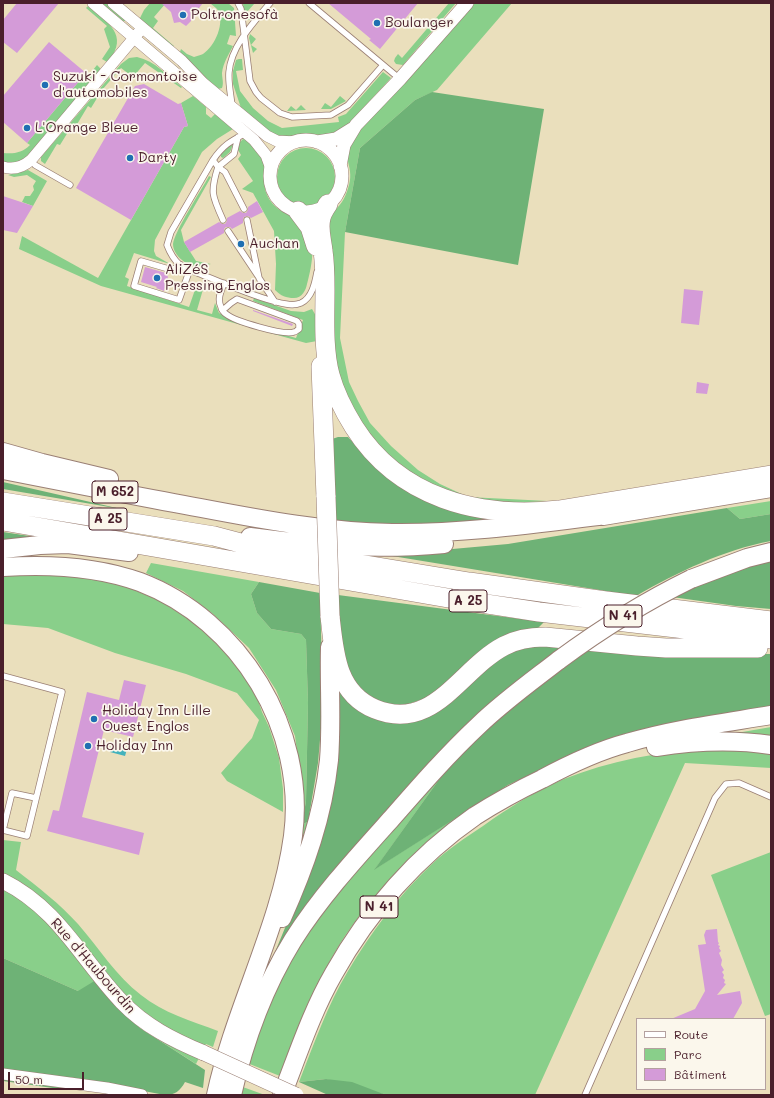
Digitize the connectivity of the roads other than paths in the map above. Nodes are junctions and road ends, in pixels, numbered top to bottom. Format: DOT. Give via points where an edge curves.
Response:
graph roads {
  1 [pos="93,3"];
  2 [pos="112,3"];
  3 [pos="238,3"];
  4 [pos="270,3"];
  5 [pos="309,3"];
  6 [pos="467,3"];
  7 [pos="142,28"];
  8 [pos="244,34"];
  9 [pos="134,38"];
  10 [pos="383,65"];
  11 [pos="400,79"];
  12 [pos="232,106"];
  13 [pos="356,125"];
  14 [pos="242,135"];
  15 [pos="296,142"];
  16 [pos="317,142"];
  17 [pos="31,160"];
  18 [pos="213,160"];
  19 [pos="340,166"];
  20 [pos="3,167"];
  21 [pos="218,167"];
  22 [pos="271,168"];
  23 [pos="70,185"];
  24 [pos="328,204"];
  25 [pos="244,209"];
  26 [pos="298,211"];
  27 [pos="223,220"];
  28 [pos="247,220"];
  29 [pos="228,231"];
  30 [pos="181,265"];
  31 [pos="190,269"];
  32 [pos="317,272"];
  33 [pos="259,278"];
  34 [pos="224,283"];
  35 [pos="240,289"];
  36 [pos="237,299"];
  37 [pos="275,302"];
  38 [pos="223,310"];
  39 [pos="3,452"];
  40 [pos="3,470"];
  41 [pos="771,475"];
  42 [pos="771,488"];
  43 [pos="3,502"];
  44 [pos="227,513"];
  45 [pos="614,514"];
  46 [pos="3,521"];
  47 [pos="214,536"];
  48 [pos="3,549"];
  49 [pos="771,552"];
  50 [pos="3,567"];
  51 [pos="319,575"];
  52 [pos="330,616"];
  53 [pos="771,621"];
  54 [pos="771,639"];
  55 [pos="771,648"];
  56 [pos="3,676"];
  57 [pos="771,715"];
  58 [pos="771,746"];
  59 [pos="529,785"];
  60 [pos="771,797"];
  61 [pos="36,798"];
  62 [pos="3,881"];
  63 [pos="249,989"];
  64 [pos="3,1074"];
  65 [pos="287,1086"];
  66 [pos="142,1095"];
  67 [pos="216,1095"];
  68 [pos="232,1095"];
  69 [pos="282,1095"];
  70 [pos="296,1095"];
  71 [pos="586,1095"];
  1 -- 9 [label="street"];
  2 -- 7 [label="street"];
  3 -- 8 [label="lane"];
  4 -- 8 [label="lane"];
  5 -- 10 [label="lane"];
  6 -- 11 [label="street"];
  7 -- 9 [label="street"];
  7 -- 12 [label="street"];
  8 -- 10 [label="lane" via="250,81 256,92 272,108 292,117 331,115 348,105"];
  8 -- 12 [label="lane" via="229,71"];
  9 -- 14 [label="street"];
  9 -- 17 [label="street"];
  10 -- 11 [label="lane"];
  11 -- 13 [label="street"];
  12 -- 15 [label="street" via="271,139"];
  13 -- 16 [label="street" via="336,139"];
  13 -- 19 [label="street" via="344,145"];
  14 -- 18 [label="lane" via="221,149"];
  14 -- 21 [label="lane" via="234,154"];
  14 -- 22 [label="street" via="263,150"];
  15 -- 16 [label="street"];
  15 -- 22 [label="street" via="281,150"];
  16 -- 19 [label="street" via="332,151"];
  17 -- 20 [label="street" via="16,168"];
  17 -- 23 [label="lane" via="35,165"];
  18 -- 21 [label="lane"];
  18 -- 30 [label="lane" via="171,232 167,245 172,258"];
  19 -- 24 [label="street" via="340,187"];
  21 -- 25 [label="lane" via="225,172"];
  21 -- 27 [label="lane" via="212,192"];
  22 -- 26 [label="street" via="270,182 275,196 285,206"];
  24 -- 26 [label="street" via="315,211"];
  24 -- 41 [label="highway" via="321,218 320,227 327,357 332,383 344,410 364,442 382,463 412,484 440,498 468,506 537,512"];
  26 -- 32 [label="highway" via="312,232 316,246"];
  28 -- 33 [label="lane"];
  29 -- 33 [label="lane"];
  30 -- 31 [label="lane"];
  30 -- 31 [label="lane" via="172,270 141,261 134,286 179,300"];
  31 -- 34 [label="lane"];
  32 -- 37 [label="lane" via="308,298 288,305"];
  32 -- 52 [label="highway, bridge"];
  33 -- 37 [label="lane"];
  34 -- 35 [label="lane"];
  34 -- 38 [label="lane" via="219,298"];
  35 -- 36 [label="lane"];
  35 -- 37 [label="lane"];
  36 -- 38 [label="lane"];
  36 -- 38 [label="lane" via="297,321 299,328 294,332 281,333 237,320 226,315"];
  39 -- 44 [label="highway" via="182,496"];
  40 -- 44 [label="highway, M 652"];
  42 -- 45 [label="highway"];
  43 -- 47 [label="highway, A 25"];
  44 -- 45 [label="highway, M 652" via="370,532 429,533 500,528"];
  45 -- 47 [label="highway" via="510,536 431,545 356,547 234,534"];
  46 -- 51 [label="highway, A 25"];
  47 -- 53 [label="highway, A 25" via="248,545 469,582"];
  48 -- 51 [label="highway" via="49,544 80,545 284,576"];
  49 -- 68 [label="highway, N 41, bridge" via="691,579 633,610 559,660 472,731 381,830 326,895 293,940 259,1010"];
  50 -- 63 [label="highway" via="84,568 151,587 211,625 244,661 265,693 281,727 290,759 294,819 282,887"];
  51 -- 54 [label="highway, A 25" via="539,612"];
  52 -- 55 [label="highway" via="335,654 346,684 352,693 370,707 393,714 427,708 441,700 495,651 516,640 530,637 666,648"];
  52 -- 63 [label="highway" via="329,760 321,808 300,878"];
  56 -- 61 [label="lane" via="62,692"];
  57 -- 59 [label="highway" via="683,730 627,743 586,757"];
  58 -- 59 [label="highway" via="709,741 654,747 614,756"];
  59 -- 65 [label="highway, N 41" via="486,809 449,836 420,862 374,913 349,947 327,987 306,1033"];
  60 -- 71 [label="lane" via="739,783 726,784 715,798"];
  61 -- 61 [label="lane" via="27,836 3,830 12,793"];
  62 -- 70 [label="main road, Rue d'Haubourdin, bridge" via="26,894 43,909 73,941 104,982 131,1011 153,1028 167,1037"];
  63 -- 67 [label="highway"];
  64 -- 66 [label="street"];
  65 -- 69 [label="highway, N 41"];
}
